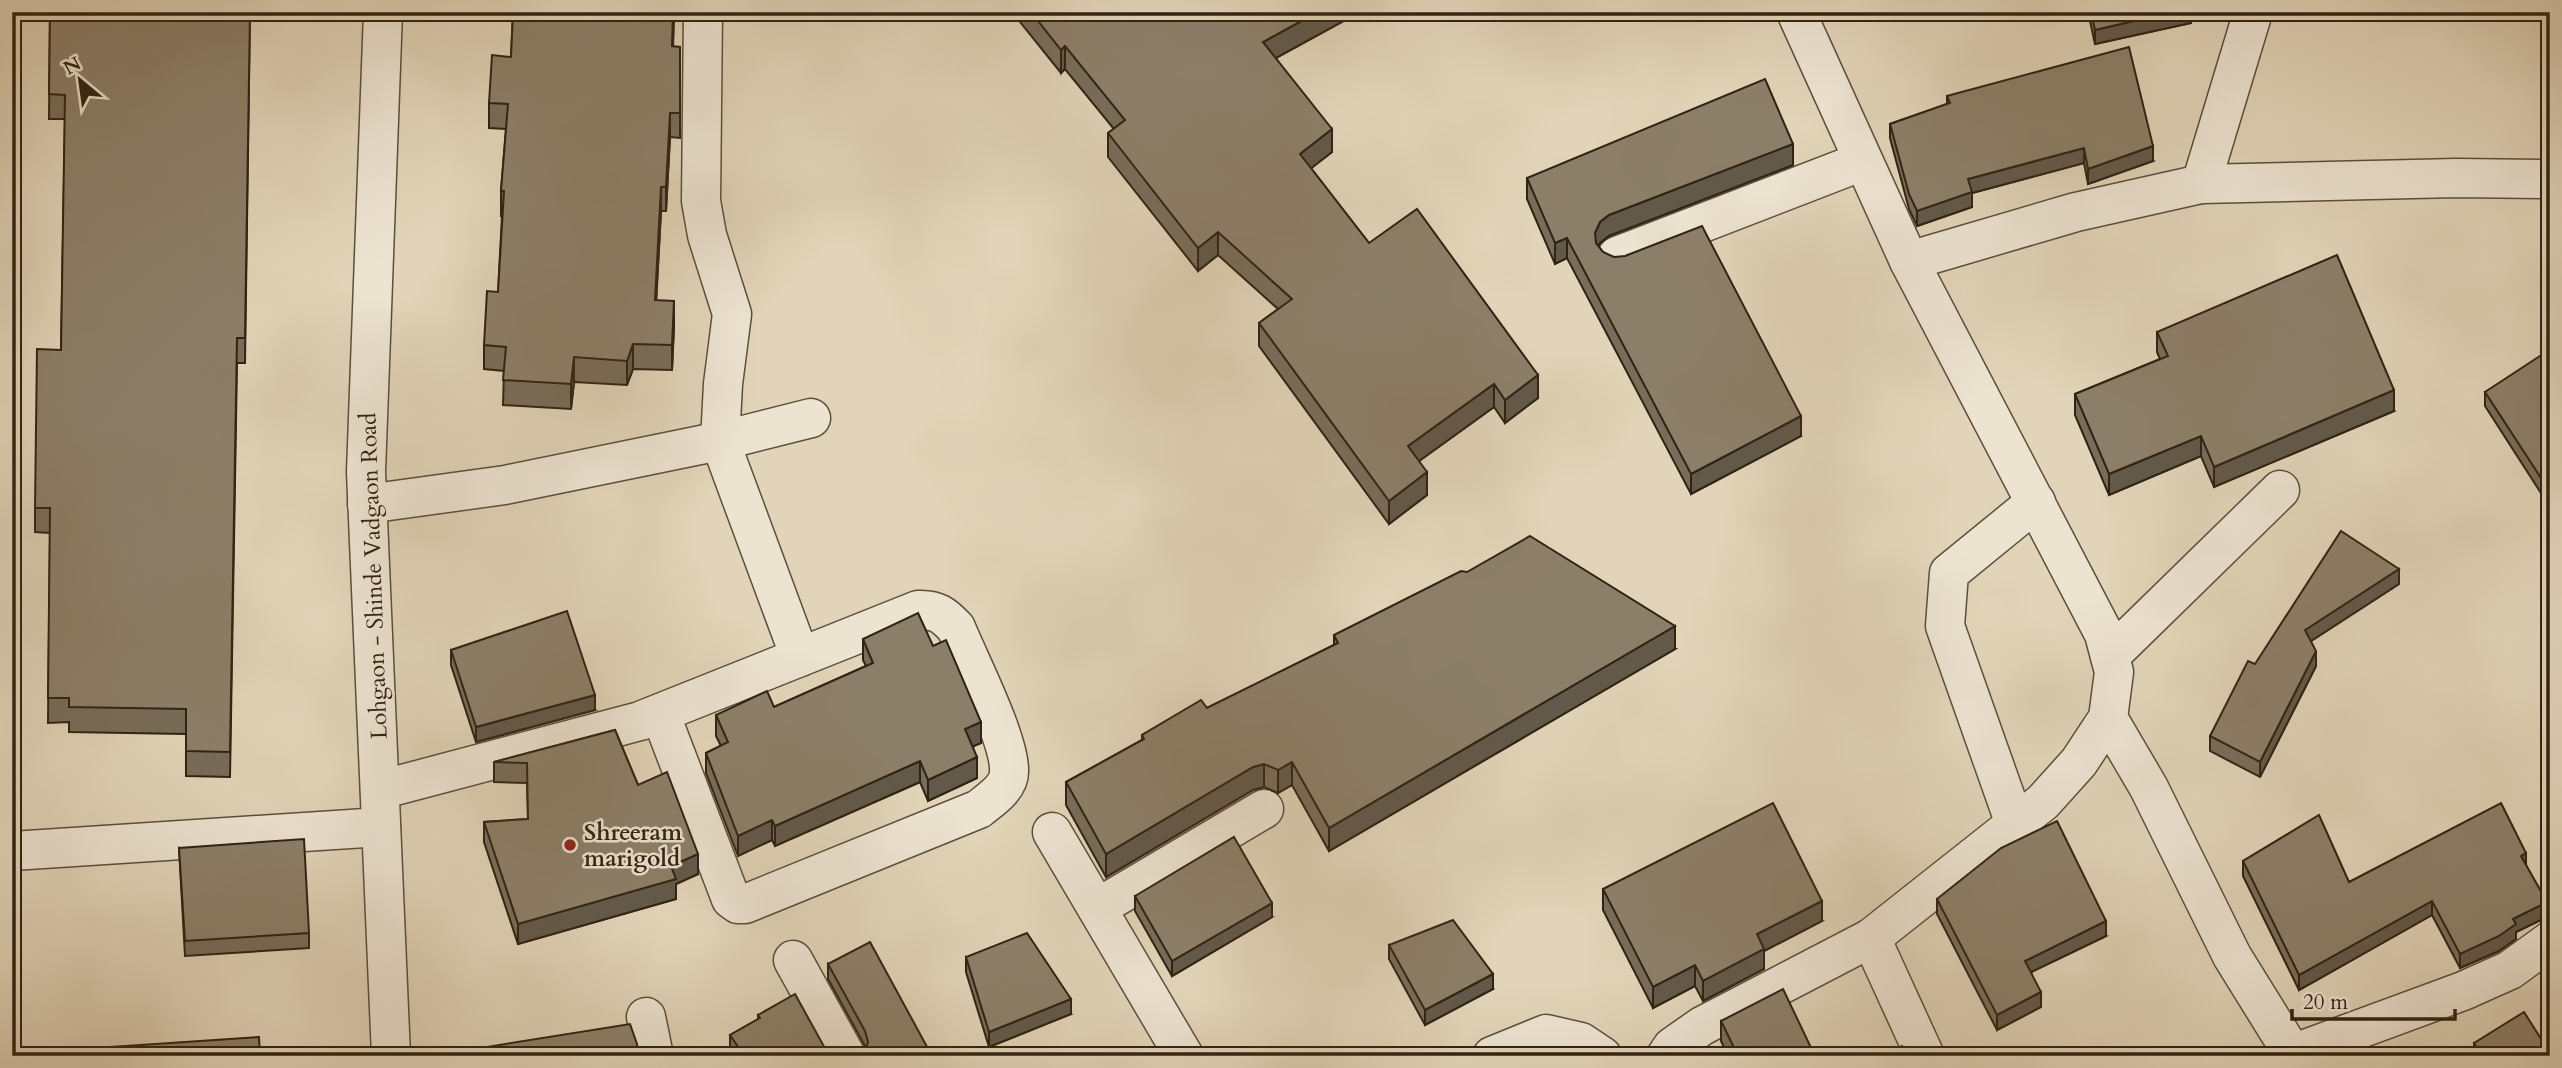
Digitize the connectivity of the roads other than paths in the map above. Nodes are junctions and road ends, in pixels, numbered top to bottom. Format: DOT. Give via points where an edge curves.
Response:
graph roads {
  1 [pos="383,12"];
  2 [pos="703,12"];
  3 [pos="1796,12"];
  4 [pos="2253,12"];
  5 [pos="1863,161"];
  6 [pos="2550,179"];
  7 [pos="2201,184"];
  8 [pos="1617,256"];
  9 [pos="1909,261"];
  10 [pos="811,418"];
  11 [pos="720,441"];
  12 [pos="2280,490"];
  13 [pos="2036,502"];
  14 [pos="368,505"];
  15 [pos="2110,656"];
  16 [pos="800,657"];
  17 [pos="660,713"];
  18 [pos="2108,719"];
  19 [pos="381,808"];
  20 [pos="1264,809"];
  21 [pos="2015,824"];
  22 [pos="1052,832"];
  23 [pos="12,851"];
  24 [pos="1097,908"];
  25 [pos="1871,938"];
  26 [pos="2550,941"];
  27 [pos="793,960"];
  28 [pos="646,1017"];
  29 [pos="2293,1055"];
  30 [pos="391,1056"];
  31 [pos="654,1056"];
  32 [pos="846,1056"];
  33 [pos="1184,1056"];
  34 [pos="1492,1056"];
  35 [pos="1602,1056"];
  36 [pos="1666,1056"];
  37 [pos="1925,1056"];
  1 -- 14 [label="street, Lohgaon - Shinde Vadgaon Road"];
  2 -- 11 [label="street" via="701,201 732,314"];
  3 -- 5 [label="street"];
  4 -- 7 [label="street"];
  5 -- 8 [label="street"];
  5 -- 9 [label="street"];
  6 -- 7 [label="street"];
  7 -- 9 [label="street" via="2077,212"];
  9 -- 13 [label="street"];
  10 -- 11 [label="street"];
  11 -- 14 [label="street" via="505,485"];
  11 -- 16 [label="street"];
  12 -- 15 [label="street"];
  13 -- 15 [label="street" via="2104,634"];
  13 -- 21 [label="street" via="1950,573 1945,626"];
  14 -- 19 [label="street, Lohgaon - Shinde Vadgaon Road"];
  15 -- 18 [label="street" via="2114,672"];
  16 -- 17 [label="street"];
  16 -- 17 [label="street" via="918,610 931,609 945,616 956,628 1006,748 1010,774 998,794 979,809 738,904 731,899"];
  17 -- 19 [label="street"];
  18 -- 21 [label="street" via="2070,772"];
  18 -- 29 [label="street" via="2149,788 2232,956"];
  19 -- 23 [label="street"];
  19 -- 30 [label="street, Lohgaon - Shinde Vadgaon Road"];
  20 -- 24 [label="street"];
  21 -- 25 [label="street"];
  22 -- 24 [label="street"];
  24 -- 33 [label="street"];
  25 -- 36 [label="street" via="1702,1026"];
  25 -- 37 [label="street"];
  26 -- 29 [label="street" via="2511,970"];
  27 -- 32 [label="street"];
  28 -- 31 [label="street"];
  34 -- 35 [label="street" via="1546,1034 1581,1042"];
}
